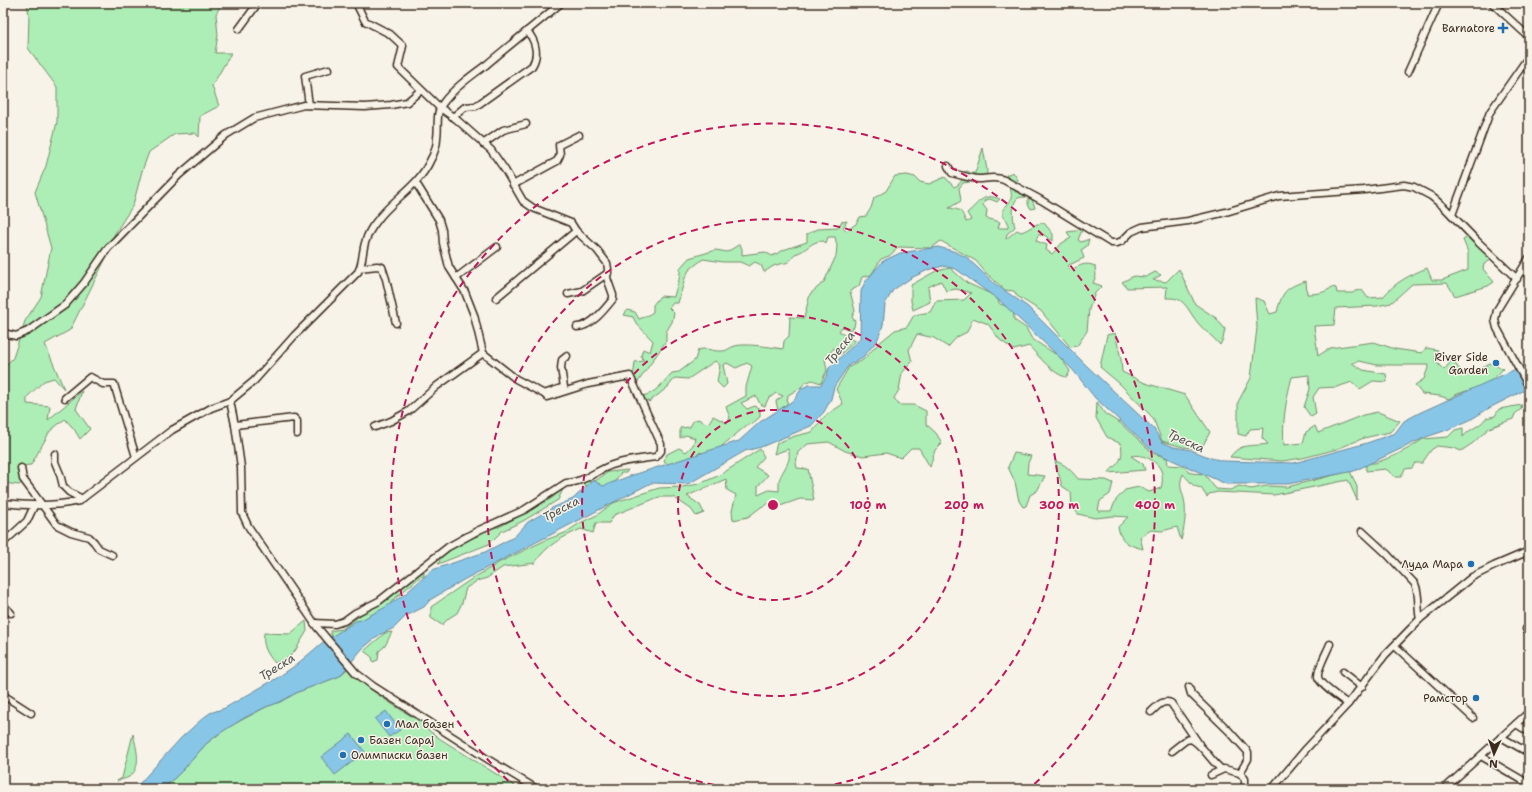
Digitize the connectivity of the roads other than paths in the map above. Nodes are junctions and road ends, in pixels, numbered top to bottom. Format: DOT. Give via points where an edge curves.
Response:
graph roads {
  1 [pos="258,3"];
  2 [pos="356,3"];
  3 [pos="561,3"];
  4 [pos="1439,3"];
  5 [pos="1492,3"];
  6 [pos="239,29"];
  7 [pos="527,31"];
  8 [pos="1529,37"];
  9 [pos="1529,56"];
  10 [pos="329,69"];
  11 [pos="1408,72"];
  12 [pos="421,90"];
  13 [pos="309,105"];
  14 [pos="440,107"];
  15 [pos="453,117"];
  16 [pos="526,124"];
  17 [pos="580,135"];
  18 [pos="483,144"];
  19 [pos="948,166"];
  20 [pos="416,183"];
  21 [pos="513,185"];
  22 [pos="1452,215"];
  23 [pos="576,231"];
  24 [pos="497,247"];
  25 [pos="1529,258"];
  26 [pos="360,268"];
  27 [pos="1522,270"];
  28 [pos="608,273"];
  29 [pos="1529,275"];
  30 [pos="456,278"];
  31 [pos="1517,279"];
  32 [pos="568,294"];
  33 [pos="496,298"];
  34 [pos="396,323"];
  35 [pos="577,327"];
  36 [pos="3,333"];
  37 [pos="483,353"];
  38 [pos="567,356"];
  39 [pos="1529,387"];
  40 [pos="544,394"];
  41 [pos="65,398"];
  42 [pos="230,400"];
  43 [pos="235,425"];
  44 [pos="375,427"];
  45 [pos="297,434"];
  46 [pos="56,454"];
  47 [pos="136,457"];
  48 [pos="21,468"];
  49 [pos="82,499"];
  50 [pos="3,503"];
  51 [pos="34,506"];
  52 [pos="44,506"];
  53 [pos="1362,532"];
  54 [pos="3,543"];
  55 [pos="1529,551"];
  56 [pos="112,555"];
  57 [pos="3,605"];
  58 [pos="11,613"];
  59 [pos="1420,619"];
  60 [pos="314,623"];
  61 [pos="1330,644"];
  62 [pos="1394,646"];
  63 [pos="1344,672"];
  64 [pos="1362,687"];
  65 [pos="1189,688"];
  66 [pos="3,695"];
  67 [pos="1348,704"];
  68 [pos="1151,712"];
  69 [pos="1529,712"];
  70 [pos="31,713"];
  71 [pos="1473,718"];
  72 [pos="1516,724"];
  73 [pos="1529,732"];
  74 [pos="1501,737"];
  75 [pos="1200,744"];
  76 [pos="1172,751"];
  77 [pos="1529,753"];
  78 [pos="1481,756"];
  79 [pos="1221,769"];
  80 [pos="1240,773"];
  81 [pos="1211,775"];
  82 [pos="1529,784"];
  83 [pos="537,789"];
  84 [pos="1245,789"];
  85 [pos="1272,789"];
  86 [pos="1444,789"];
  1 -- 6 [label="street"];
  2 -- 12 [label="street" via="365,21 390,34 402,46 398,67"];
  3 -- 7 [label="street"];
  4 -- 11 [label="street"];
  5 -- 8 [label="street"];
  7 -- 14 [label="street" via="463,83"];
  7 -- 15 [label="street" via="536,52 536,60 532,66 476,106 465,107"];
  9 -- 22 [label="street" via="1490,112"];
  10 -- 13 [label="street" via="305,76"];
  12 -- 13 [label="street" via="407,102 391,105"];
  12 -- 14 [label="street"];
  13 -- 36 [label="street" via="254,118 226,135 179,176 108,248 65,305 28,331 16,336"];
  14 -- 15 [label="street"];
  14 -- 20 [label="street" via="434,152"];
  15 -- 18 [label="street"];
  16 -- 18 [label="street" via="503,130"];
  17 -- 21 [label="street" via="559,145 560,155 557,161"];
  18 -- 21 [label="street" via="491,150"];
  19 -- 22 [label="street" via="952,173 979,179 1004,180 1111,243 1122,241 1131,232 1142,227 1219,214 1279,196 1404,185 1431,196"];
  20 -- 26 [label="street" via="385,209 375,222 364,243"];
  20 -- 30 [label="street" via="439,220 448,267"];
  21 -- 23 [label="street" via="523,201 532,208 571,223"];
  22 -- 31 [label="street"];
  23 -- 28 [label="street" via="607,263"];
  23 -- 33 [label="street"];
  24 -- 30 [label="street"];
  25 -- 27 [label="street"];
  26 -- 34 [label="street" via="382,267"];
  26 -- 42 [label="street" via="295,334 263,372"];
  27 -- 29 [label="street"];
  27 -- 31 [label="street"];
  28 -- 32 [label="street" via="582,291"];
  28 -- 35 [label="street" via="613,299 590,323"];
  30 -- 37 [label="street" via="474,314"];
  31 -- 39 [label="street" via="1497,310 1494,320"];
  37 -- 40 [label="street" via="516,379"];
  37 -- 44 [label="street" via="409,411"];
  38 -- 40 [label="street" via="562,360 561,368 564,387"];
  40 -- 60 [label="street" via="547,397 588,384 630,376 661,444 660,451 656,456 612,465 598,473 566,483 524,510 479,530 448,548 379,601 344,621 335,624"];
  41 -- 47 [label="street" via="90,377 103,384 114,384"];
  42 -- 43 [label="street"];
  42 -- 47 [label="street" via="172,430"];
  43 -- 45 [label="street" via="294,418 297,421"];
  43 -- 60 [label="street" via="241,467 242,513 255,538"];
  46 -- 49 [label="street" via="55,462 63,486"];
  47 -- 49 [label="street"];
  48 -- 52 [label="street" via="23,479"];
  49 -- 52 [label="street"];
  50 -- 51 [label="street"];
  51 -- 52 [label="street"];
  51 -- 54 [label="street" via="27,521"];
  52 -- 56 [label="street" via="57,525 89,537 99,549"];
  53 -- 59 [label="street" via="1415,584"];
  55 -- 59 [label="street" via="1472,577"];
  57 -- 58 [label="street"];
  59 -- 62 [label="street"];
  60 -- 83 [label="street" via="356,673 372,686"];
  61 -- 67 [label="street" via="1318,678"];
  62 -- 64 [label="street"];
  62 -- 71 [label="street"];
  63 -- 64 [label="street"];
  64 -- 67 [label="street"];
  65 -- 80 [label="street" via="1191,694 1248,752 1248,759"];
  66 -- 70 [label="street"];
  67 -- 85 [label="street"];
  68 -- 75 [label="street" via="1161,703 1168,701"];
  69 -- 72 [label="street"];
  72 -- 73 [label="street"];
  72 -- 74 [label="street"];
  74 -- 77 [label="street"];
  74 -- 78 [label="street"];
  75 -- 76 [label="street" via="1188,739"];
  75 -- 79 [label="street"];
  78 -- 82 [label="street"];
  78 -- 86 [label="street"];
  79 -- 80 [label="street"];
  79 -- 81 [label="street"];
  80 -- 84 [label="street" via="1244,779"];
}
